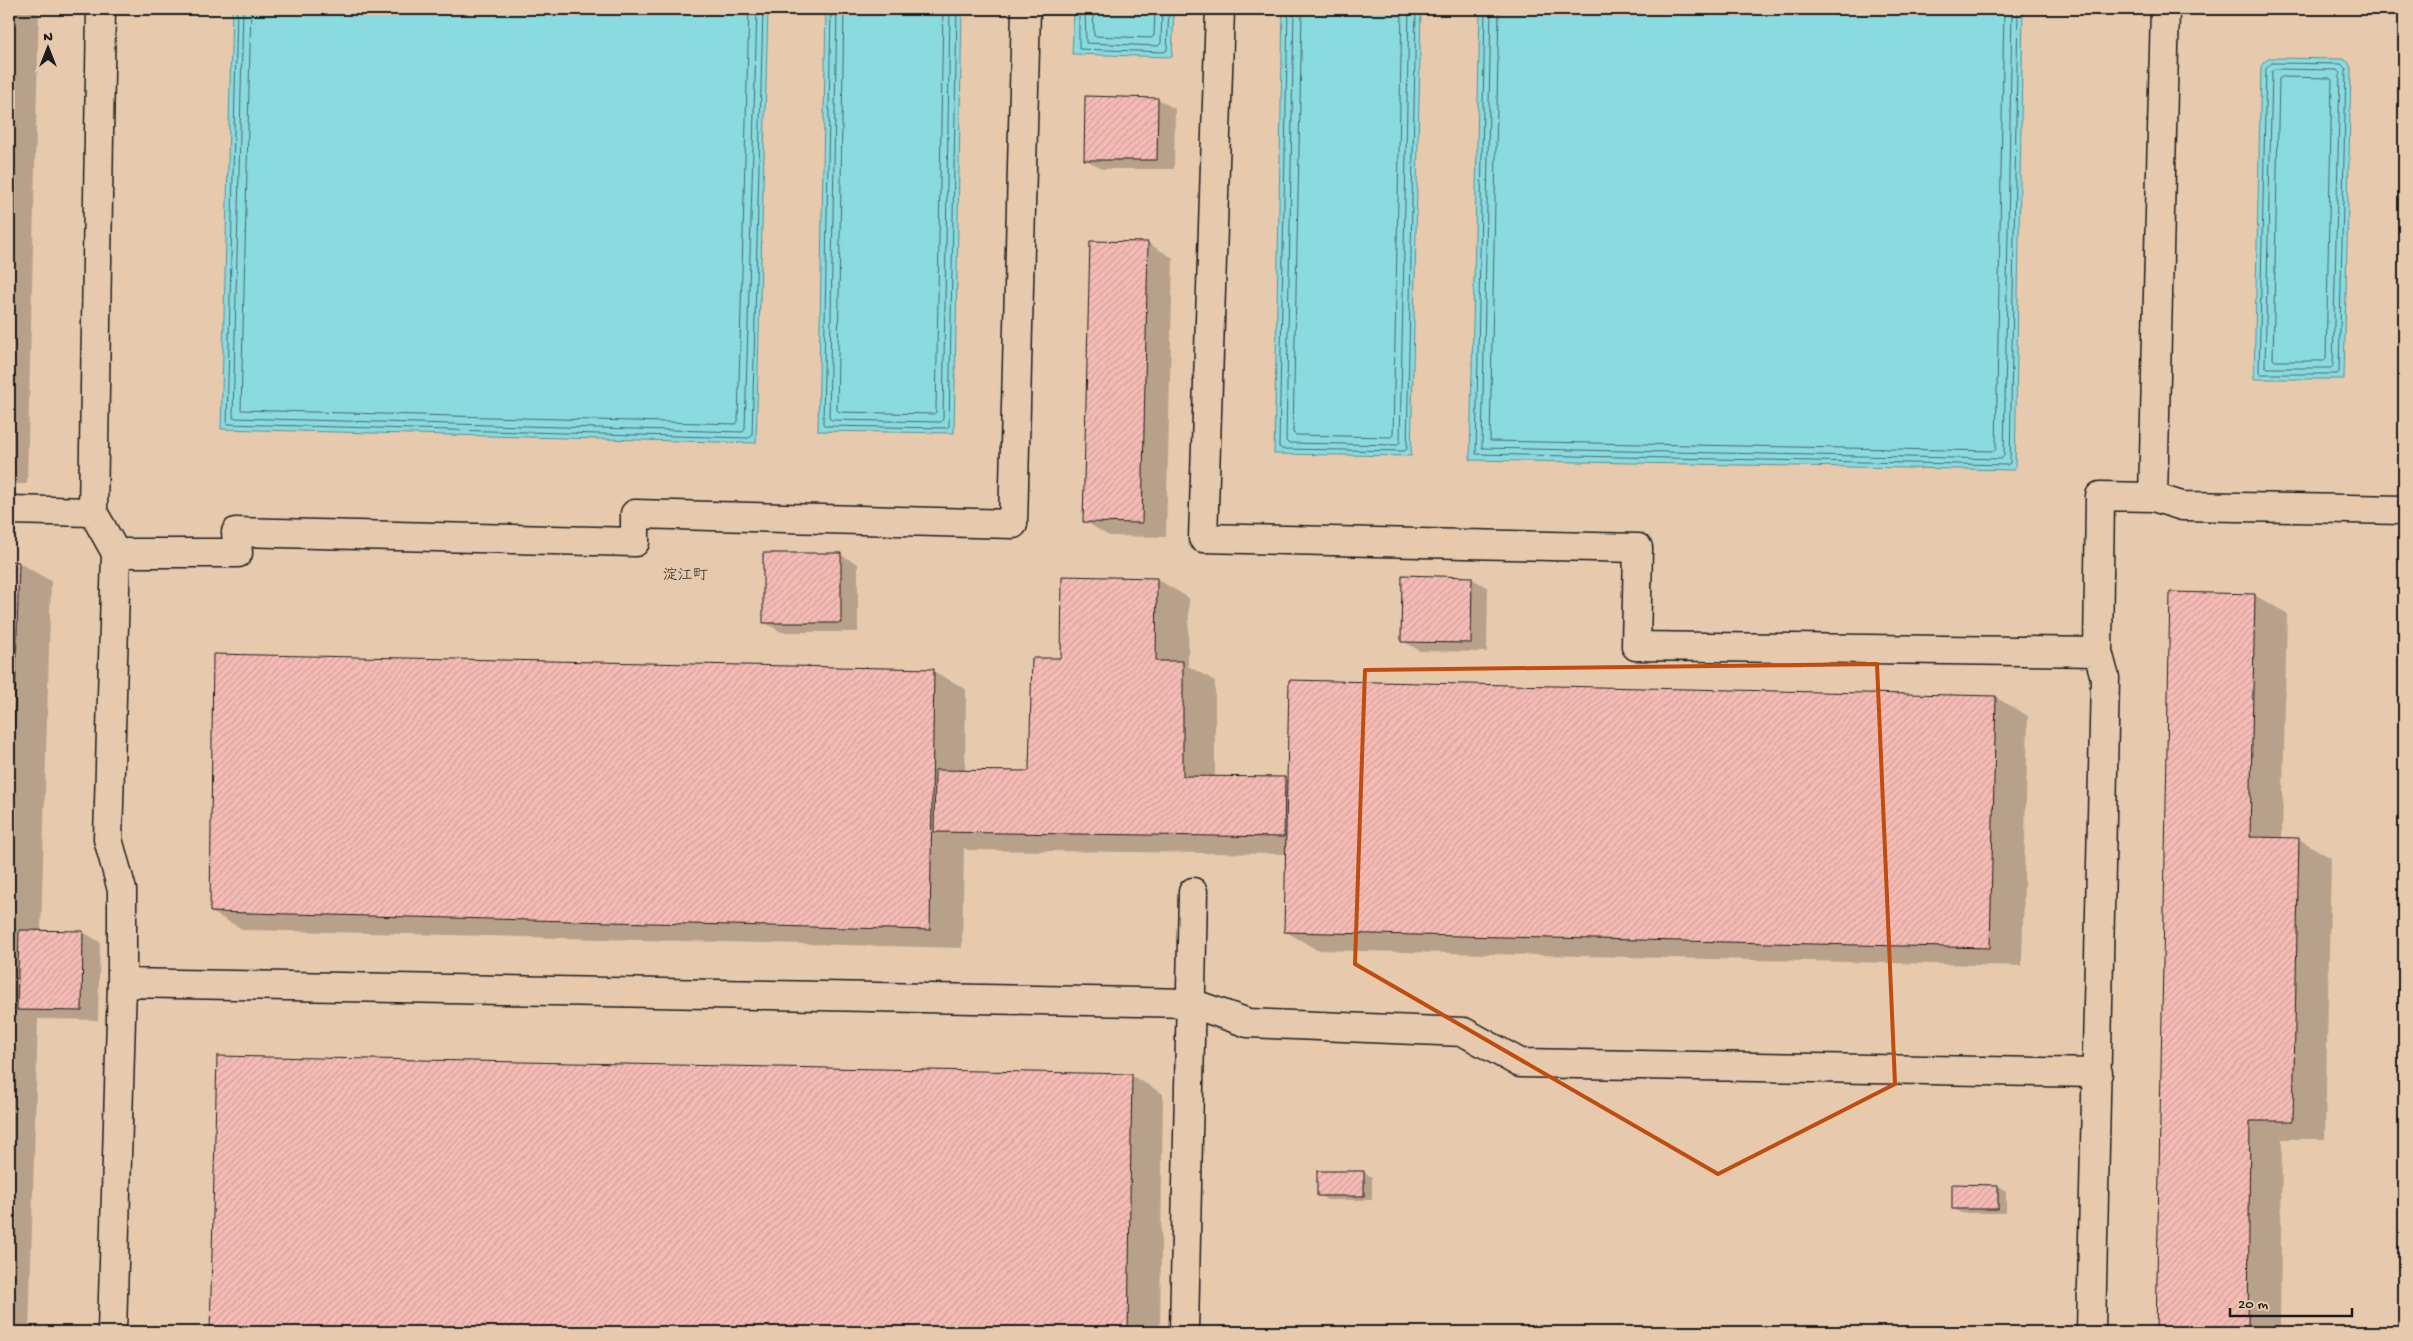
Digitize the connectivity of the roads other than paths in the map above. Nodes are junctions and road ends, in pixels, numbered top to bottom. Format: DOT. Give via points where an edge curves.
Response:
graph roads {
  1 [pos="101,9"];
  2 [pos="1026,9"];
  3 [pos="1220,9"];
  4 [pos="2165,9"];
  5 [pos="2153,497"];
  6 [pos="9,510"];
  7 [pos="2404,510"];
  8 [pos="93,512"];
  9 [pos="116,553"];
  10 [pos="2098,652"];
  11 [pos="1194,892"];
  12 [pos="122,983"];
  13 [pos="1191,1003"];
  14 [pos="2098,1073"];
  15 [pos="112,1332"];
  16 [pos="1184,1332"];
  17 [pos="2091,1332"];
  1 -- 8 [label="lane"];
  2 -- 9 [label="lane" via="1013,524 635,514 635,542 236,532 238,553"];
  3 -- 10 [label="lane" via="1202,538 1638,548 1636,646"];
  4 -- 5 [label="lane"];
  5 -- 7 [label="lane" via="2182,506"];
  5 -- 10 [label="lane" via="2100,496"];
  6 -- 8 [label="lane"];
  8 -- 9 [label="lane"];
  9 -- 12 [label="lane" via="108,839 122,890"];
  10 -- 14 [label="lane" via="2106,678"];
  11 -- 13 [label="lane"];
  12 -- 13 [label="lane"];
  12 -- 15 [label="lane"];
  13 -- 14 [label="lane" via="1248,1023 1464,1032 1520,1063"];
  13 -- 16 [label="lane"];
  14 -- 17 [label="lane"];
}
